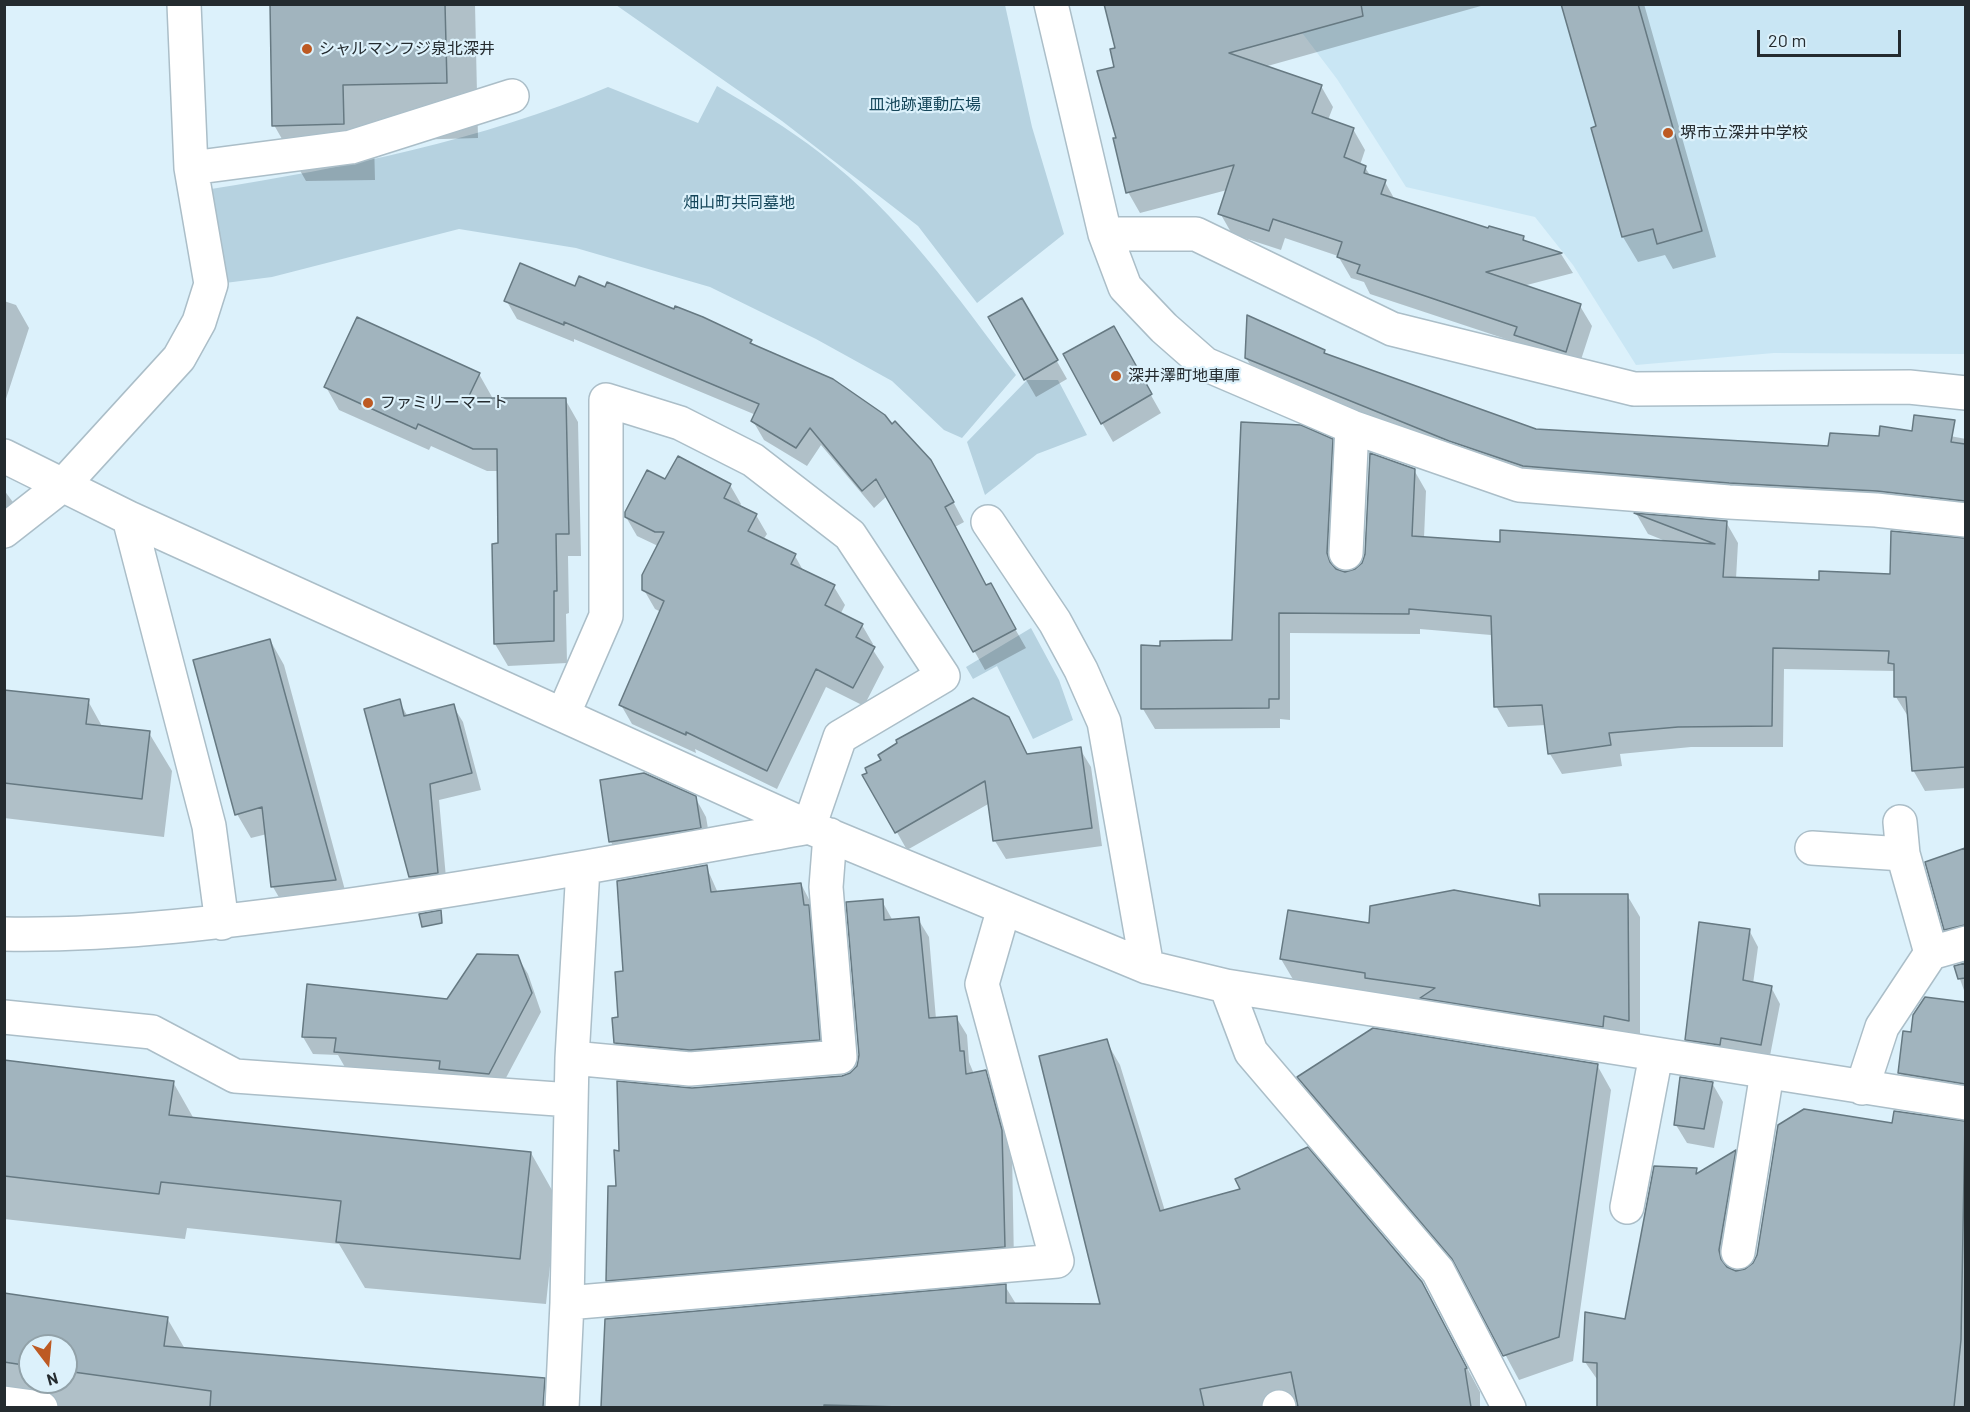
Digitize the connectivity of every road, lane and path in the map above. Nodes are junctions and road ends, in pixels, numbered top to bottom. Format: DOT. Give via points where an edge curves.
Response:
graph roads {
  1 [pos="184,4"];
  2 [pos="1051,4"];
  3 [pos="512,96"];
  4 [pos="191,168"];
  5 [pos="1105,234"];
  6 [pos="1965,393"];
  7 [pos="1352,427"];
  8 [pos="4,456"];
  9 [pos="64,484"];
  10 [pos="129,518"];
  11 [pos="1965,520"];
  12 [pos="988,522"];
  13 [pos="4,531"];
  14 [pos="1346,553"];
  15 [pos="563,715"];
  16 [pos="1900,822"];
  17 [pos="819,831"];
  18 [pos="1812,848"];
  19 [pos="1903,854"];
  20 [pos="583,868"];
  21 [pos="1004,908"];
  22 [pos="222,923"];
  23 [pos="4,934"];
  24 [pos="1965,943"];
  25 [pos="1931,953"];
  26 [pos="1147,967"];
  27 [pos="1226,986"];
  28 [pos="4,1017"];
  29 [pos="1656,1055"];
  30 [pos="572,1058"];
  31 [pos="1767,1073"];
  32 [pos="1862,1088"];
  33 [pos="571,1100"];
  34 [pos="1965,1103"];
  35 [pos="1627,1207"];
  36 [pos="1738,1252"];
  37 [pos="567,1303"];
  38 [pos="4,1403"];
  39 [pos="40,1407"];
  40 [pos="562,1407"];
  41 [pos="1509,1407"];
  1 -- 4 [label="street"];
  2 -- 5 [label="street"];
  3 -- 4 [label="street" via="351,147"];
  4 -- 9 [label="street" via="211,284 199,322 179,358"];
  5 -- 6 [label="street" via="1196,234 1392,329 1634,389 1909,387"];
  5 -- 7 [label="street" via="1125,287 1205,364"];
  7 -- 11 [label="street" via="1519,485 1876,510"];
  7 -- 14 [label="street"];
  8 -- 9 [label="street"];
  9 -- 10 [label="street"];
  9 -- 13 [label="street"];
  10 -- 15 [label="street"];
  10 -- 22 [label="street" via="209,826"];
  12 -- 26 [label="street" via="1055,622 1082,670 1104,722"];
  15 -- 17 [label="street"];
  15 -- 17 [label="street" via="606,616 606,400 681,423 753,460 850,535 943,676 840,737"];
  16 -- 19 [label="street"];
  17 -- 20 [label="street"];
  17 -- 21 [label="street"];
  17 -- 30 [label="street" via="840,1058 690,1069"];
  18 -- 19 [label="street"];
  19 -- 25 [label="street"];
  20 -- 22 [label="street" via="501,884"];
  20 -- 30 [label="street"];
  21 -- 26 [label="street"];
  21 -- 37 [label="street" via="982,984 1057,1261"];
  22 -- 23 [label="street" via="48,935"];
  24 -- 25 [label="street"];
  25 -- 32 [label="street" via="1882,1027"];
  26 -- 27 [label="street"];
  27 -- 29 [label="street"];
  27 -- 41 [label="street" via="1251,1052 1438,1270"];
  28 -- 33 [label="street" via="152,1032 235,1076"];
  29 -- 31 [label="street"];
  29 -- 35 [label="street"];
  30 -- 33 [label="street"];
  31 -- 32 [label="street"];
  31 -- 36 [label="street"];
  32 -- 34 [label="street"];
  33 -- 37 [label="street"];
  37 -- 40 [label="street"];
  38 -- 39 [label="street"];
}
